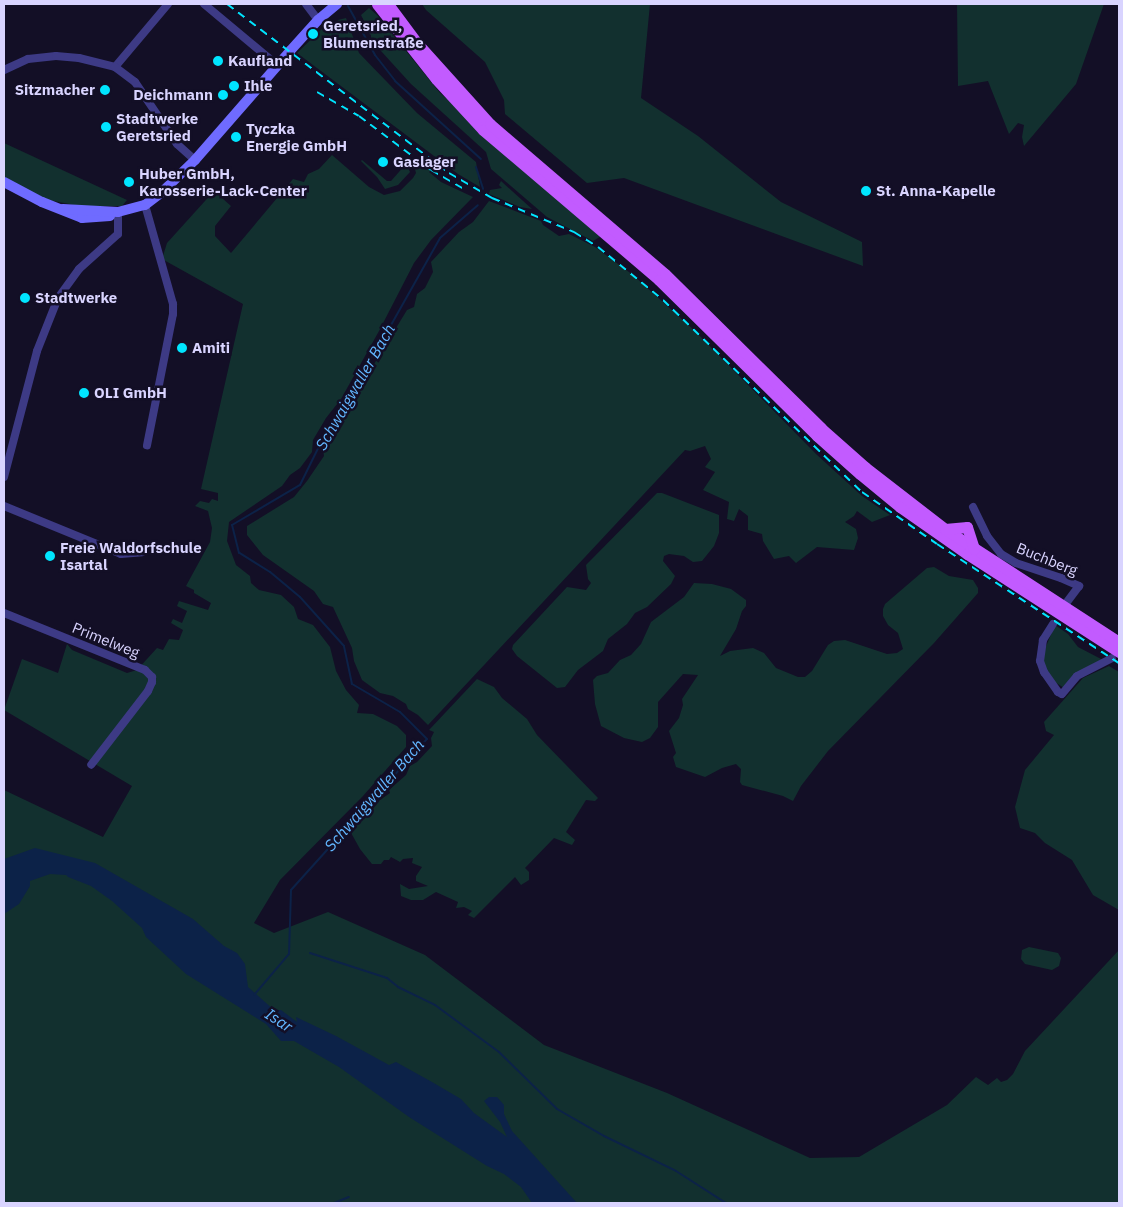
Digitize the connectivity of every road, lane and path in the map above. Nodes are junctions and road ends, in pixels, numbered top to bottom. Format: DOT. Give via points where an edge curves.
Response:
graph roads {
  1 [pos="168,4"];
  2 [pos="204,4"];
  3 [pos="306,4"];
  4 [pos="337,4"];
  5 [pos="370,4"];
  6 [pos="377,4"];
  7 [pos="388,4"];
  8 [pos="318,20"];
  9 [pos="393,24"];
  10 [pos="277,65"];
  11 [pos="115,67"];
  12 [pos="4,70"];
  13 [pos="195,160"];
  14 [pos="4,182"];
  15 [pos="145,205"];
  16 [pos="118,212"];
  17 [pos="148,445"];
  18 [pos="4,477"];
  19 [pos="4,506"];
  20 [pos="973,506"];
  21 [pos="978,519"];
  22 [pos="967,527"];
  23 [pos="945,529"];
  24 [pos="974,549"];
  25 [pos="142,552"];
  26 [pos="1067,602"];
  27 [pos="4,613"];
  28 [pos="1052,624"];
  29 [pos="1114,643"];
  30 [pos="1117,655"];
  31 [pos="91,765"];
  1 -- 11 [label="street"];
  2 -- 10 [label="street"];
  3 -- 8 [label="street"];
  4 -- 8 [label="street"];
  5 -- 9 [label="main road"];
  6 -- 9 [label="main road"];
  7 -- 23 [label="main road" via="422,49 490,124 665,274 828,435"];
  8 -- 10 [label="street"];
  9 -- 29 [label="main road" via="436,79 483,130 659,280 853,468 967,554"];
  10 -- 13 [label="street"];
  11 -- 12 [label="street" via="56,56 28,59"];
  11 -- 13 [label="street" via="135,82 177,144"];
  13 -- 15 [label="street"];
  14 -- 16 [label="street" via="63,209"];
  15 -- 16 [label="street"];
  15 -- 17 [label="street" via="173,304"];
  16 -- 18 [label="street" via="118,234 79,269 58,298 37,351"];
  19 -- 25 [label="street" via="121,554"];
  20 -- 21 [label="street, Buchberg"];
  21 -- 22 [label="street"];
  21 -- 26 [label="street, Buchberg" via="1000,554 1016,564 1079,586"];
  22 -- 23 [label="main road"];
  22 -- 24 [label="main road"];
  23 -- 24 [label="main road"];
  24 -- 29 [label="main road"];
  27 -- 31 [label="street, Primelweg" via="145,670 152,678 148,690"];
  28 -- 30 [label="street" via="1043,640 1040,661 1044,672 1062,694 1077,676"];
  29 -- 30 [label="main road"];
}
